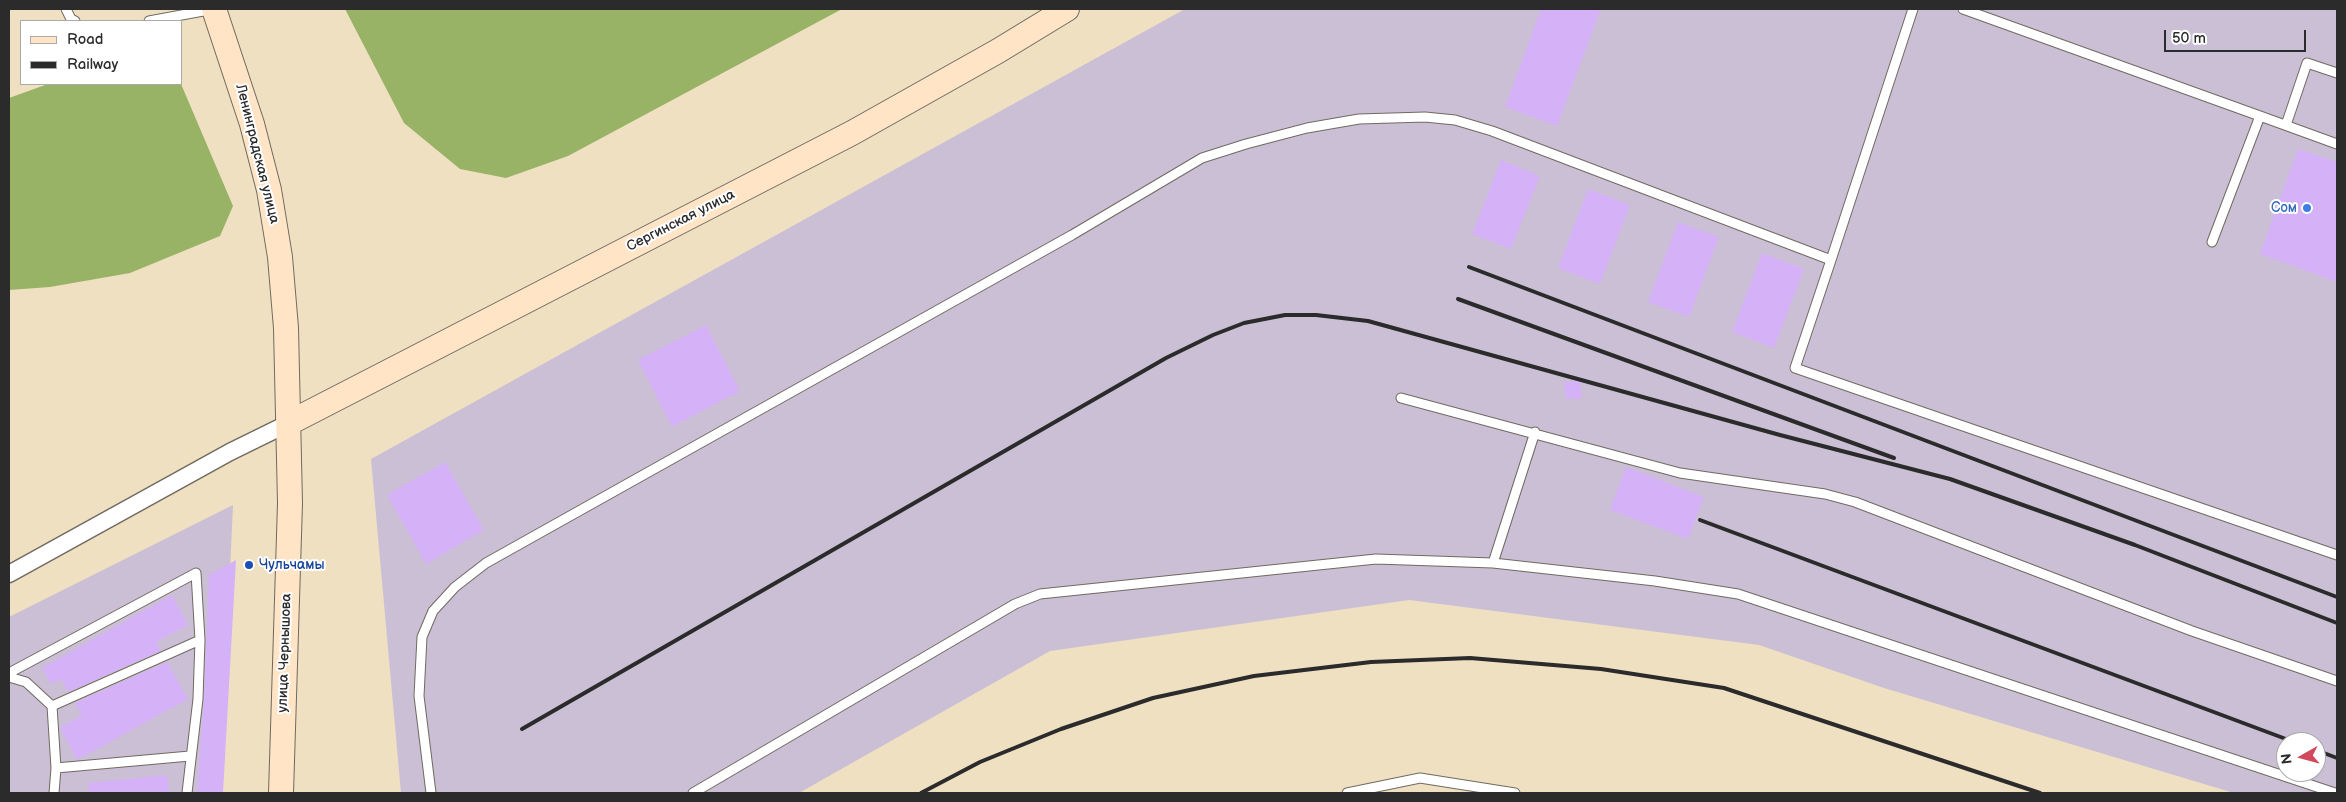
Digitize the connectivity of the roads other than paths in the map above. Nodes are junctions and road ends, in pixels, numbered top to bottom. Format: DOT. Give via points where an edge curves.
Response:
graph roads {
  1 [pos="66,9"];
  2 [pos="214,9"];
  3 [pos="1067,9"];
  4 [pos="1913,9"];
  5 [pos="1963,9"];
  6 [pos="73,20"];
  7 [pos="154,20"];
  8 [pos="2337,73"];
  9 [pos="2260,116"];
  10 [pos="2286,125"];
  11 [pos="2337,144"];
  12 [pos="2212,242"];
  13 [pos="1831,260"];
  14 [pos="1401,398"];
  15 [pos="289,423"];
  16 [pos="1535,432"];
  17 [pos="2337,555"];
  18 [pos="1493,563"];
  19 [pos="9,574"];
  20 [pos="200,640"];
  21 [pos="9,673"];
  22 [pos="9,677"];
  23 [pos="2337,681"];
  24 [pos="52,706"];
  25 [pos="190,756"];
  26 [pos="56,768"];
  27 [pos="54,793"];
  28 [pos="187,793"];
  29 [pos="281,793"];
  30 [pos="431,793"];
  31 [pos="693,793"];
  32 [pos="1347,793"];
  33 [pos="1515,793"];
  34 [pos="2336,793"];
  1 -- 6 [label="lane"];
  2 -- 7 [label="lane"];
  2 -- 15 [label="main road, Ленинградская улица" via="252,124 269,190 280,257"];
  3 -- 15 [label="main road, Сергинская улица" via="852,133"];
  4 -- 13 [label="lane"];
  5 -- 9 [label="lane"];
  8 -- 10 [label="lane" via="2307,63"];
  9 -- 10 [label="lane"];
  9 -- 12 [label="lane"];
  10 -- 11 [label="lane"];
  13 -- 17 [label="lane" via="1795,368"];
  13 -- 30 [label="lane" via="1492,131 1455,120 1425,117 1359,119 1289,132 1202,158 1063,240 486,563 455,587 433,611 422,638 419,696"];
  14 -- 16 [label="lane"];
  15 -- 19 [label="street"];
  15 -- 29 [label="main road, улица Чернышова" via="290,503"];
  16 -- 18 [label="lane"];
  16 -- 23 [label="lane" via="1680,472 1825,494 1855,502 2192,631"];
  18 -- 31 [label="lane" via="1376,559 1040,594 1015,604"];
  18 -- 34 [label="lane" via="1738,594"];
  20 -- 21 [label="lane" via="196,573"];
  20 -- 24 [label="lane"];
  20 -- 25 [label="lane" via="198,699"];
  22 -- 24 [label="lane" via="26,682"];
  24 -- 26 [label="lane"];
  25 -- 26 [label="lane"];
  25 -- 28 [label="lane"];
  26 -- 27 [label="lane"];
  32 -- 33 [label="lane" via="1420,778"];
}
